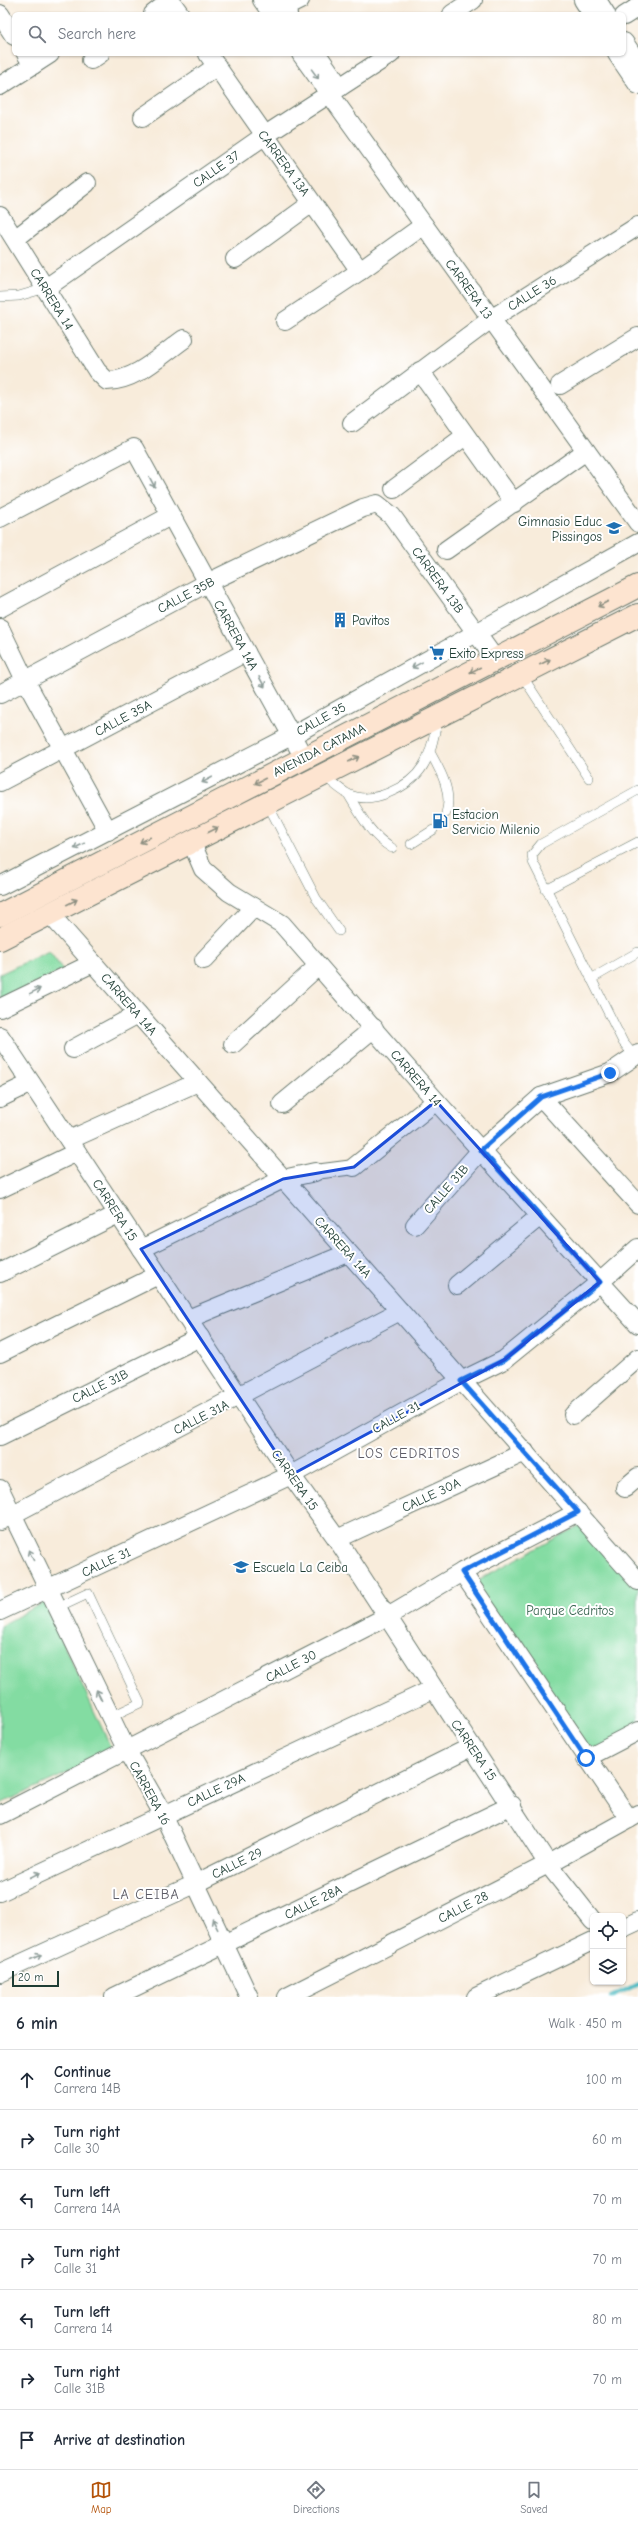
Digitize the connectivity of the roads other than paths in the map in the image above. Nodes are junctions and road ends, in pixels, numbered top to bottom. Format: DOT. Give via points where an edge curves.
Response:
graph roads {
  1 [pos="171,0"];
  2 [pos="262,0"];
  3 [pos="473,0"];
  4 [pos="583,0"];
  5 [pos="597,0"];
  6 [pos="638,7"];
  7 [pos="156,12"];
  8 [pos="179,12"];
  9 [pos="271,12"];
  10 [pos="455,12"];
  11 [pos="591,12"];
  12 [pos="605,12"];
  13 [pos="0,14"];
  14 [pos="626,15"];
  15 [pos="12,33"];
  16 [pos="626,45"];
  17 [pos="42,56"];
  18 [pos="303,56"];
  19 [pos="318,56"];
  20 [pos="387,56"];
  21 [pos="619,56"];
  22 [pos="29,59"];
  23 [pos="213,60"];
  24 [pos="638,63"];
  25 [pos="638,85"];
  26 [pos="0,86"];
  27 [pos="335,91"];
  28 [pos="143,116"];
  29 [pos="264,136"];
  30 [pos="87,183"];
  31 [pos="312,203"];
  32 [pos="0,216"];
  33 [pos="424,225"];
  34 [pos="638,226"];
  35 [pos="15,239"];
  36 [pos="235,258"];
  37 [pos="360,272"];
  38 [pos="46,288"];
  39 [pos="0,297"];
  40 [pos="491,319"];
  41 [pos="285,321"];
  42 [pos="638,337"];
  43 [pos="184,339"];
  44 [pos="420,371"];
  45 [pos="560,385"];
  46 [pos="352,422"];
  47 [pos="465,436"];
  48 [pos="586,451"];
  49 [pos="394,489"];
  50 [pos="514,503"];
  51 [pos="377,504"];
  52 [pos="170,516"];
  53 [pos="0,518"];
  54 [pos="638,523"];
  55 [pos="638,542"];
  56 [pos="446,550"];
  57 [pos="207,583"];
  58 [pos="638,586"];
  59 [pos="0,608"];
  60 [pos="638,615"];
  61 [pos="0,628"];
  62 [pos="476,633"];
  63 [pos="246,652"];
  64 [pos="495,659"];
  65 [pos="521,674"];
  66 [pos="25,680"];
  67 [pos="0,694"];
  68 [pos="439,715"];
  69 [pos="291,736"];
  70 [pos="63,750"];
  71 [pos="430,752"];
  72 [pos="304,758"];
  73 [pos="323,776"];
  74 [pos="589,778"];
  75 [pos="0,782"];
  76 [pos="638,790"];
  77 [pos="348,794"];
  78 [pos="267,803"];
  79 [pos="446,812"];
  80 [pos="433,830"];
  81 [pos="108,831"];
  82 [pos="191,841"];
  83 [pos="638,842"];
  84 [pos="411,844"];
  85 [pos="392,848"];
  86 [pos="0,886"];
  87 [pos="546,890"];
  88 [pos="254,907"];
  89 [pos="49,913"];
  90 [pos="0,915"];
  91 [pos="339,931"];
  92 [pos="0,939"];
  93 [pos="638,952"];
  94 [pos="204,960"];
  95 [pos="93,963"];
  96 [pos="318,966"];
  97 [pos="592,979"];
  98 [pos="0,1008"];
  99 [pos="138,1014"];
  100 [pos="374,1028"];
  101 [pos="0,1036"];
  102 [pos="233,1044"];
  103 [pos="74,1049"];
  104 [pos="636,1056"];
  105 [pos="198,1082"];
  106 [pos="31,1083"];
  107 [pos="541,1097"];
  108 [pos="0,1098"];
  109 [pos="436,1101"];
  110 [pos="282,1104"];
  111 [pos="73,1146"];
  112 [pos="481,1150"];
  113 [pos="354,1167"];
  114 [pos="315,1172"];
  115 [pos="283,1179"];
  116 [pos="0,1189"];
  117 [pos="638,1204"];
  118 [pos="118,1214"];
  119 [pos="540,1216"];
  120 [pos="415,1225"];
  121 [pos="638,1248"];
  122 [pos="141,1249"];
  123 [pos="348,1253"];
  124 [pos="0,1273"];
  125 [pos="158,1275"];
  126 [pos="600,1282"];
  127 [pos="457,1285"];
  128 [pos="400,1311"];
  129 [pos="188,1319"];
  130 [pos="638,1324"];
  131 [pos="200,1337"];
  132 [pos="0,1353"];
  133 [pos="638,1358"];
  134 [pos="461,1381"];
  135 [pos="239,1397"];
  136 [pos="573,1415"];
  137 [pos="0,1436"];
  138 [pos="525,1452"];
  139 [pos="291,1475"];
  140 [pos="0,1489"];
  141 [pos="578,1512"];
  142 [pos="6,1518"];
  143 [pos="337,1539"];
  144 [pos="462,1572"];
  145 [pos="637,1578"];
  146 [pos="47,1590"];
  147 [pos="56,1608"];
  148 [pos="0,1611"];
  149 [pos="386,1617"];
  150 [pos="433,1689"];
  151 [pos="110,1718"];
  152 [pos="638,1731"];
  153 [pos="471,1747"];
  154 [pos="127,1751"];
  155 [pos="586,1758"];
  156 [pos="512,1805"];
  157 [pos="163,1814"];
  158 [pos="0,1815"];
  159 [pos="633,1816"];
  160 [pos="548,1864"];
  161 [pos="195,1884"];
  162 [pos="0,1892"];
  163 [pos="590,1918"];
  164 [pos="638,1921"];
  165 [pos="626,1927"];
  166 [pos="590,1942"];
  167 [pos="225,1944"];
  168 [pos="0,1973"];
  169 [pos="114,1997"];
  170 [pos="249,1997"];
  171 [pos="287,1997"];
  172 [pos="476,1997"];
  1 -- 7 [label="street"];
  1 -- 8 [label="street"];
  2 -- 9 [label="street"];
  3 -- 10 [label="street"];
  4 -- 11 [label="street"];
  5 -- 12 [label="street"];
  6 -- 14 [label="street"];
  13 -- 15 [label="street"];
  16 -- 24 [label="street"];
  17 -- 22 [label="street"];
  18 -- 27 [label="street, CARRERA 13, one-way"];
  19 -- 27 [label="street, CARRERA 13"];
  20 -- 27 [label="street, CALLE 37"];
  21 -- 25 [label="street"];
  22 -- 26 [label="street"];
  23 -- 28 [label="street"];
  23 -- 29 [label="street, CARRERA 13A"];
  27 -- 29 [label="street, CALLE 37"];
  27 -- 33 [label="street, CARRERA 13"];
  29 -- 31 [label="street, CARRERA 13A"];
  29 -- 38 [label="street, CALLE 37"];
  30 -- 35 [label="street"];
  31 -- 36 [label="street"];
  31 -- 37 [label="street, CARRERA 13A"];
  32 -- 35 [label="street, CARRERA 14"];
  33 -- 37 [label="street"];
  33 -- 40 [label="street, CARRERA 13"];
  34 -- 40 [label="street, CALLE 36"];
  35 -- 38 [label="street, CARRERA 14"];
  37 -- 41 [label="street"];
  38 -- 39 [label="lane" via="19,296"];
  38 -- 43 [label="street, CARRERA 14" via="97,371 107,382 119,381 134,375"];
  40 -- 44 [label="street, CALLE 36"];
  40 -- 48 [label="street, CARRERA 13"];
  42 -- 45 [label="street"];
  44 -- 46 [label="street, CALLE 36"];
  44 -- 47 [label="street"];
  47 -- 49 [label="street"];
  47 -- 50 [label="street"];
  48 -- 50 [label="street"];
  48 -- 54 [label="street, CARRERA 13"];
  50 -- 56 [label="street"];
  51 -- 57 [label="street, CALLE 35B" via="363,508"];
  51 -- 62 [label="street, CARRERA 13B" via="392,516"];
  53 -- 52 [label="street, CARRERA 14A, one-way" via="134,448"];
  52 -- 57 [label="street, CARRERA 14A"];
  52 -- 59 [label="street"];
  55 -- 62 [label="street, CALLE 35"];
  57 -- 63 [label="street, CARRERA 14A"];
  57 -- 66 [label="street, CALLE 35B"];
  58 -- 64 [label="main road, AVENIDA CATAMA, one-way"];
  65 -- 60 [label="main road, AVENIDA CATAMA, one-way"];
  61 -- 66 [label="street"];
  62 -- 64 [label="street, CARRERA 13B"];
  62 -- 69 [label="street, CALLE 35, one-way"];
  63 -- 69 [label="street, CARRERA 14A, one-way"];
  63 -- 70 [label="street, CALLE 35A"];
  64 -- 72 [label="main road, AVENIDA CATAMA, one-way"];
  65 -- 68 [label="main road, AVENIDA CATAMA"];
  65 -- 74 [label="lane"];
  66 -- 67 [label="street, CALLE 35B"];
  66 -- 70 [label="street"];
  68 -- 71 [label="lane"];
  73 -- 68 [label="main road, AVENIDA CATAMA, one-way"];
  69 -- 72 [label="street, CARRERA 14A"];
  69 -- 81 [label="street, CALLE 35, one-way"];
  70 -- 75 [label="street, CALLE 35A"];
  70 -- 81 [label="street"];
  71 -- 77 [label="lane" via="423,766 411,779 394,790 363,798"];
  71 -- 79 [label="lane" via="447,793 449,804"];
  72 -- 90 [label="main road, AVENIDA CATAMA, one-way"];
  73 -- 77 [label="lane"];
  73 -- 78 [label="main road, AVENIDA CATAMA"];
  76 -- 87 [label="lane" via="535,849 532,855 533,862"];
  77 -- 85 [label="lane" via="372,831 381,842"];
  82 -- 78 [label="main road, AVENIDA CATAMA, one-way"];
  78 -- 91 [label="lane" via="316,898"];
  80 -- 84 [label="lane"];
  81 -- 86 [label="street, CALLE 35, one-way"];
  82 -- 88 [label="street, CARRERA 14" via="203,869 229,892"];
  89 -- 82 [label="main road, AVENIDA CATAMA, one-way"];
  83 -- 87 [label="lane"];
  87 -- 97 [label="lane"];
  88 -- 94 [label="street"];
  88 -- 96 [label="street, CARRERA 14" via="282,924"];
  89 -- 92 [label="main road, AVENIDA CATAMA"];
  89 -- 95 [label="street, CARRERA 14A"];
  93 -- 97 [label="lane"];
  98 -- 95 [label="street, one-way"];
  95 -- 99 [label="street, CARRERA 14A"];
  96 -- 100 [label="street, CARRERA 14"];
  96 -- 102 [label="street"];
  97 -- 104 [label="lane" via="623,1042"];
  99 -- 103 [label="street"];
  99 -- 105 [label="street, CARRERA 14A"];
  100 -- 109 [label="street, CARRERA 14"];
  100 -- 110 [label="street"];
  101 -- 106 [label="street, CARRERA 15"];
  104 -- 107 [label="street, CALLE 31B" via="610,1073"];
  105 -- 111 [label="street"];
  105 -- 115 [label="street, CARRERA 14A"];
  106 -- 108 [label="street"];
  106 -- 111 [label="street, CARRERA 15"];
  107 -- 112 [label="street, CALLE 31B"];
  107 -- 117 [label="street"];
  109 -- 112 [label="street, CARRERA 14"];
  109 -- 113 [label="street"];
  111 -- 116 [label="street"];
  111 -- 118 [label="street, CARRERA 15"];
  112 -- 119 [label="street, CARRERA 14"];
  112 -- 120 [label="street, CALLE 31B"];
  113 -- 114 [label="street"];
  114 -- 115 [label="street"];
  115 -- 122 [label="street"];
  115 -- 123 [label="street, CARRERA 14A"];
  118 -- 122 [label="street, CARRERA 15"];
  118 -- 124 [label="street"];
  119 -- 126 [label="street, CARRERA 14"];
  119 -- 127 [label="street"];
  121 -- 126 [label="street, CALLE 31"];
  122 -- 125 [label="street, CARRERA 15"];
  123 -- 128 [label="street, CARRERA 14A"];
  123 -- 129 [label="street"];
  125 -- 129 [label="street, CARRERA 15"];
  125 -- 132 [label="street"];
  126 -- 130 [label="street, CARRERA 14"];
  126 -- 134 [label="street, CALLE 31" via="504,1360"];
  128 -- 134 [label="street, CARRERA 14A"];
  128 -- 135 [label="street, CALLE 31A"];
  129 -- 131 [label="street, CARRERA 15"];
  131 -- 135 [label="street, CARRERA 15"];
  131 -- 137 [label="street, CALLE 31B"];
  133 -- 136 [label="street"];
  134 -- 138 [label="street, CARRERA 14A"];
  134 -- 139 [label="street, CALLE 31"];
  135 -- 139 [label="street, CARRERA 15"];
  135 -- 142 [label="street, CALLE 31A"];
  138 -- 141 [label="street, CARRERA 14A"];
  138 -- 143 [label="street, CALLE 30A"];
  139 -- 143 [label="street, CARRERA 15"];
  139 -- 146 [label="street, CALLE 31"];
  140 -- 142 [label="street, CARRERA 16"];
  141 -- 144 [label="street, CALLE 30"];
  141 -- 145 [label="street, CARRERA 14A"];
  146 -- 142 [label="street, CARRERA 16, one-way"];
  143 -- 149 [label="street, CARRERA 15"];
  144 -- 149 [label="street, CALLE 30"];
  144 -- 155 [label="street"];
  146 -- 147 [label="street, CARRERA 16"];
  146 -- 148 [label="street, CALLE 31"];
  151 -- 147 [label="street, CARRERA 16, one-way"];
  147 -- 151 [label="lane" via="88,1593 140,1703"];
  149 -- 150 [label="street, CARRERA 15"];
  149 -- 154 [label="street, CALLE 30"];
  150 -- 153 [label="street, CARRERA 15"];
  150 -- 157 [label="street, CALLE 29A"];
  151 -- 154 [label="street, CARRERA 16"];
  152 -- 155 [label="street"];
  153 -- 156 [label="street, CARRERA 15"];
  153 -- 161 [label="street, CALLE 29"];
  154 -- 157 [label="street, CARRERA 16"];
  154 -- 158 [label="street, CALLE 30"];
  155 -- 159 [label="street"];
  156 -- 160 [label="street, CARRERA 15"];
  156 -- 167 [label="street, CALLE 28A"];
  157 -- 161 [label="street, CARRERA 16"];
  162 -- 157 [label="street, CALLE 29A, one-way"];
  159 -- 160 [label="street, CALLE 28"];
  160 -- 163 [label="street, CARRERA 15"];
  160 -- 171 [label="street, CALLE 28"];
  167 -- 161 [label="street, CARRERA 16, one-way"];
  168 -- 161 [label="street, CALLE 29, one-way"];
  164 -- 165 [label="street"];
  166 -- 172 [label="street"];
  167 -- 169 [label="street, CALLE 28A"];
  167 -- 170 [label="street, CARRERA 16"];
}
